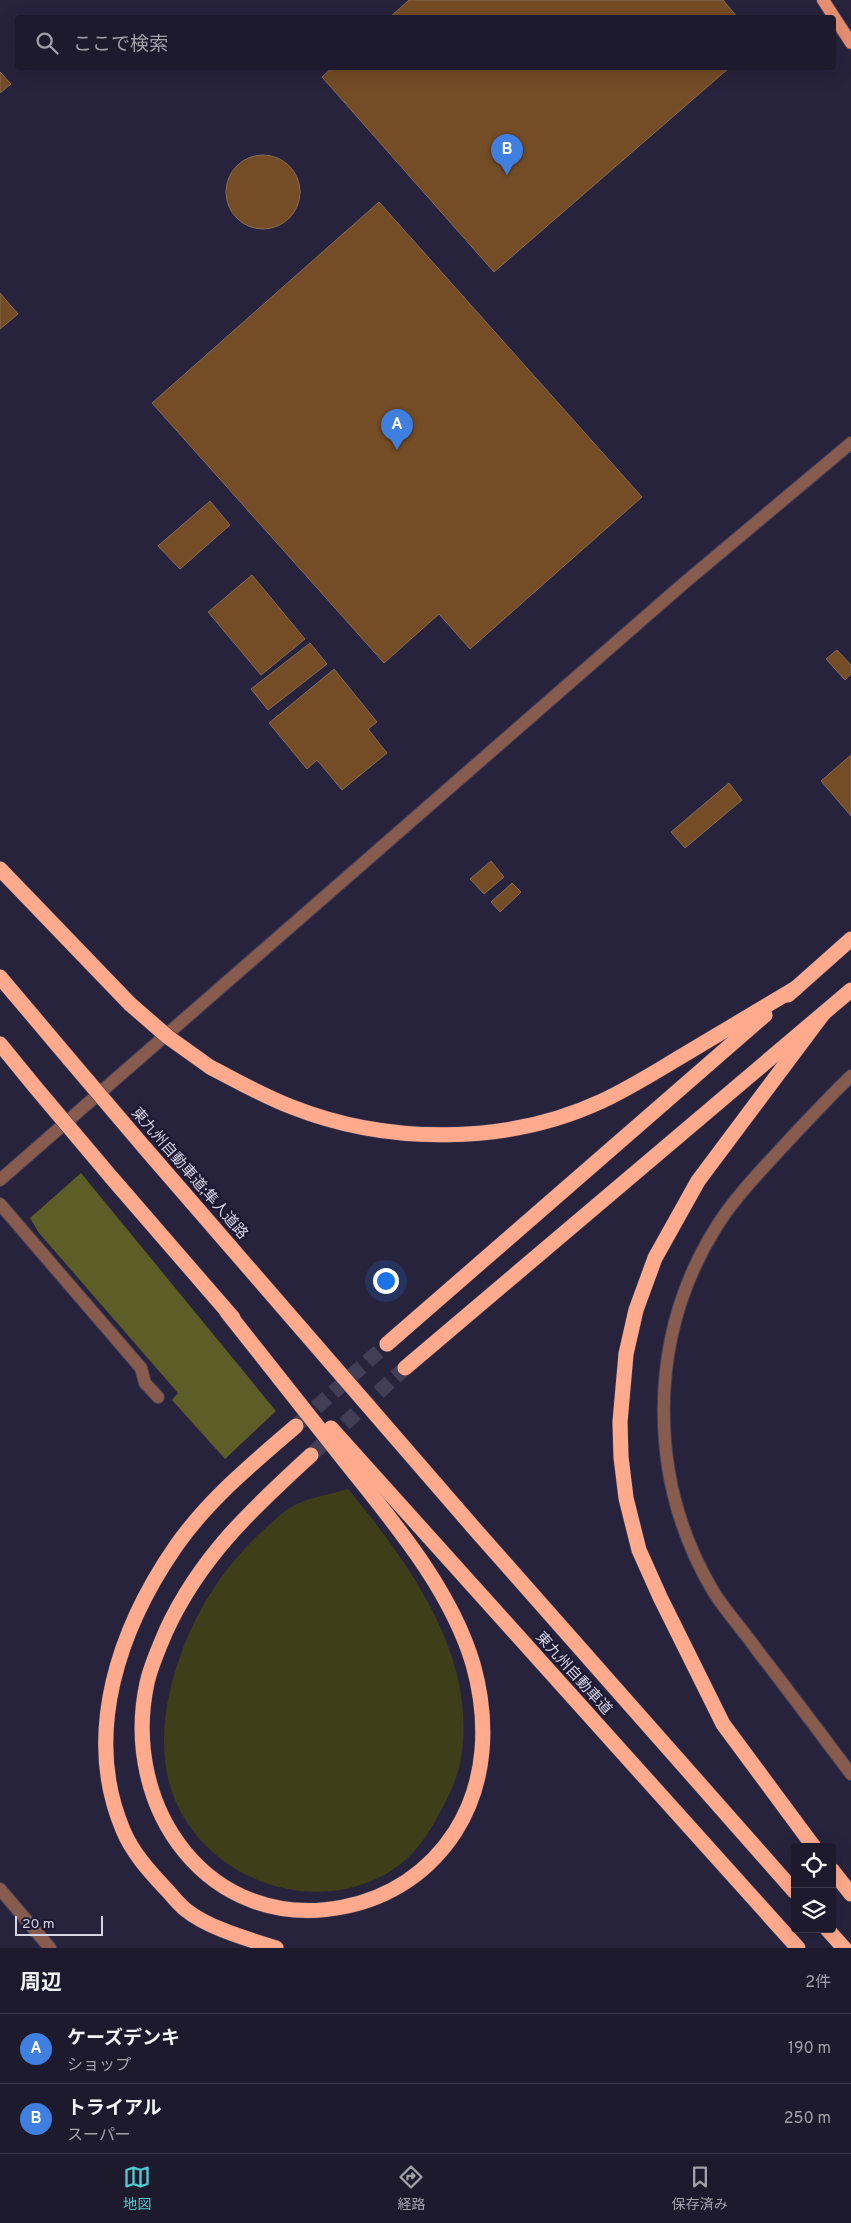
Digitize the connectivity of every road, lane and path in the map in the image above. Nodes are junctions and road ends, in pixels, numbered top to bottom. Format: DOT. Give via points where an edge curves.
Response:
graph roads {
  1 [pos="823,0"];
  2 [pos="833,15"];
  3 [pos="836,20"];
  4 [pos="851,43"];
  5 [pos="851,444"];
  6 [pos="0,869"];
  7 [pos="851,938"];
  8 [pos="0,977"];
  9 [pos="796,988"];
  10 [pos="851,990"];
  11 [pos="823,1014"];
  12 [pos="0,1044"];
  13 [pos="851,1076"];
  14 [pos="0,1180"];
  15 [pos="0,1204"];
  16 [pos="227,1312"];
  17 [pos="387,1344"];
  18 [pos="405,1368"];
  19 [pos="356,1392"];
  20 [pos="158,1397"];
  21 [pos="296,1426"];
  22 [pos="311,1455"];
  23 [pos="851,1774"];
  24 [pos="811,1843"];
  25 [pos="836,1875"];
  26 [pos="791,1888"];
  27 [pos="0,1889"];
  28 [pos="851,1894"];
  29 [pos="831,1933"];
  30 [pos="50,1948"];
  31 [pos="276,1948"];
  32 [pos="798,1948"];
  33 [pos="844,1948"];
  1 -- 2 [label="main road"];
  3 -- 4 [label="main road"];
  5 -- 14 [label="street" via="683,584"];
  6 -- 9 [label="highway, bridge" via="130,1004 210,1067 292,1107 335,1121 379,1130 424,1135 470,1134 558,1117 600,1102 640,1082"];
  7 -- 9 [label="highway"];
  8 -- 19 [label="highway, 東九州自動車道;隼人道路, bridge"];
  9 -- 17 [label="highway"];
  10 -- 11 [label="highway"];
  11 -- 18 [label="highway"];
  11 -- 24 [label="highway" via="698,1181 655,1258 636,1310 626,1354 620,1422 626,1498 639,1550 653,1581 723,1724"];
  12 -- 16 [label="highway, bridge"];
  13 -- 23 [label="street" via="754,1178 715,1228 676,1315 669,1346 663,1410 665,1449 676,1504 698,1564 732,1618"];
  15 -- 20 [label="street" via="142,1368 145,1383"];
  16 -- 22 [label="highway" via="394,1524 432,1579 473,1664 483,1722 483,1748 472,1799 446,1846 408,1882 357,1905 330,1910 274,1906 247,1898 200,1868 180,1848 153,1799 145,1768 142,1728 147,1681 158,1650 186,1593 238,1523"];
  16 -- 32 [label="highway, 東九州自動車道"];
  19 -- 26 [label="highway, 東九州自動車道"];
  21 -- 31 [label="highway" via="234,1479 160,1570 125,1639 113,1679 106,1726 109,1781 123,1831 146,1868 186,1910 228,1932"];
  25 -- 28 [label="highway"];
  27 -- 30 [label="street"];
  29 -- 33 [label="highway"];
}
